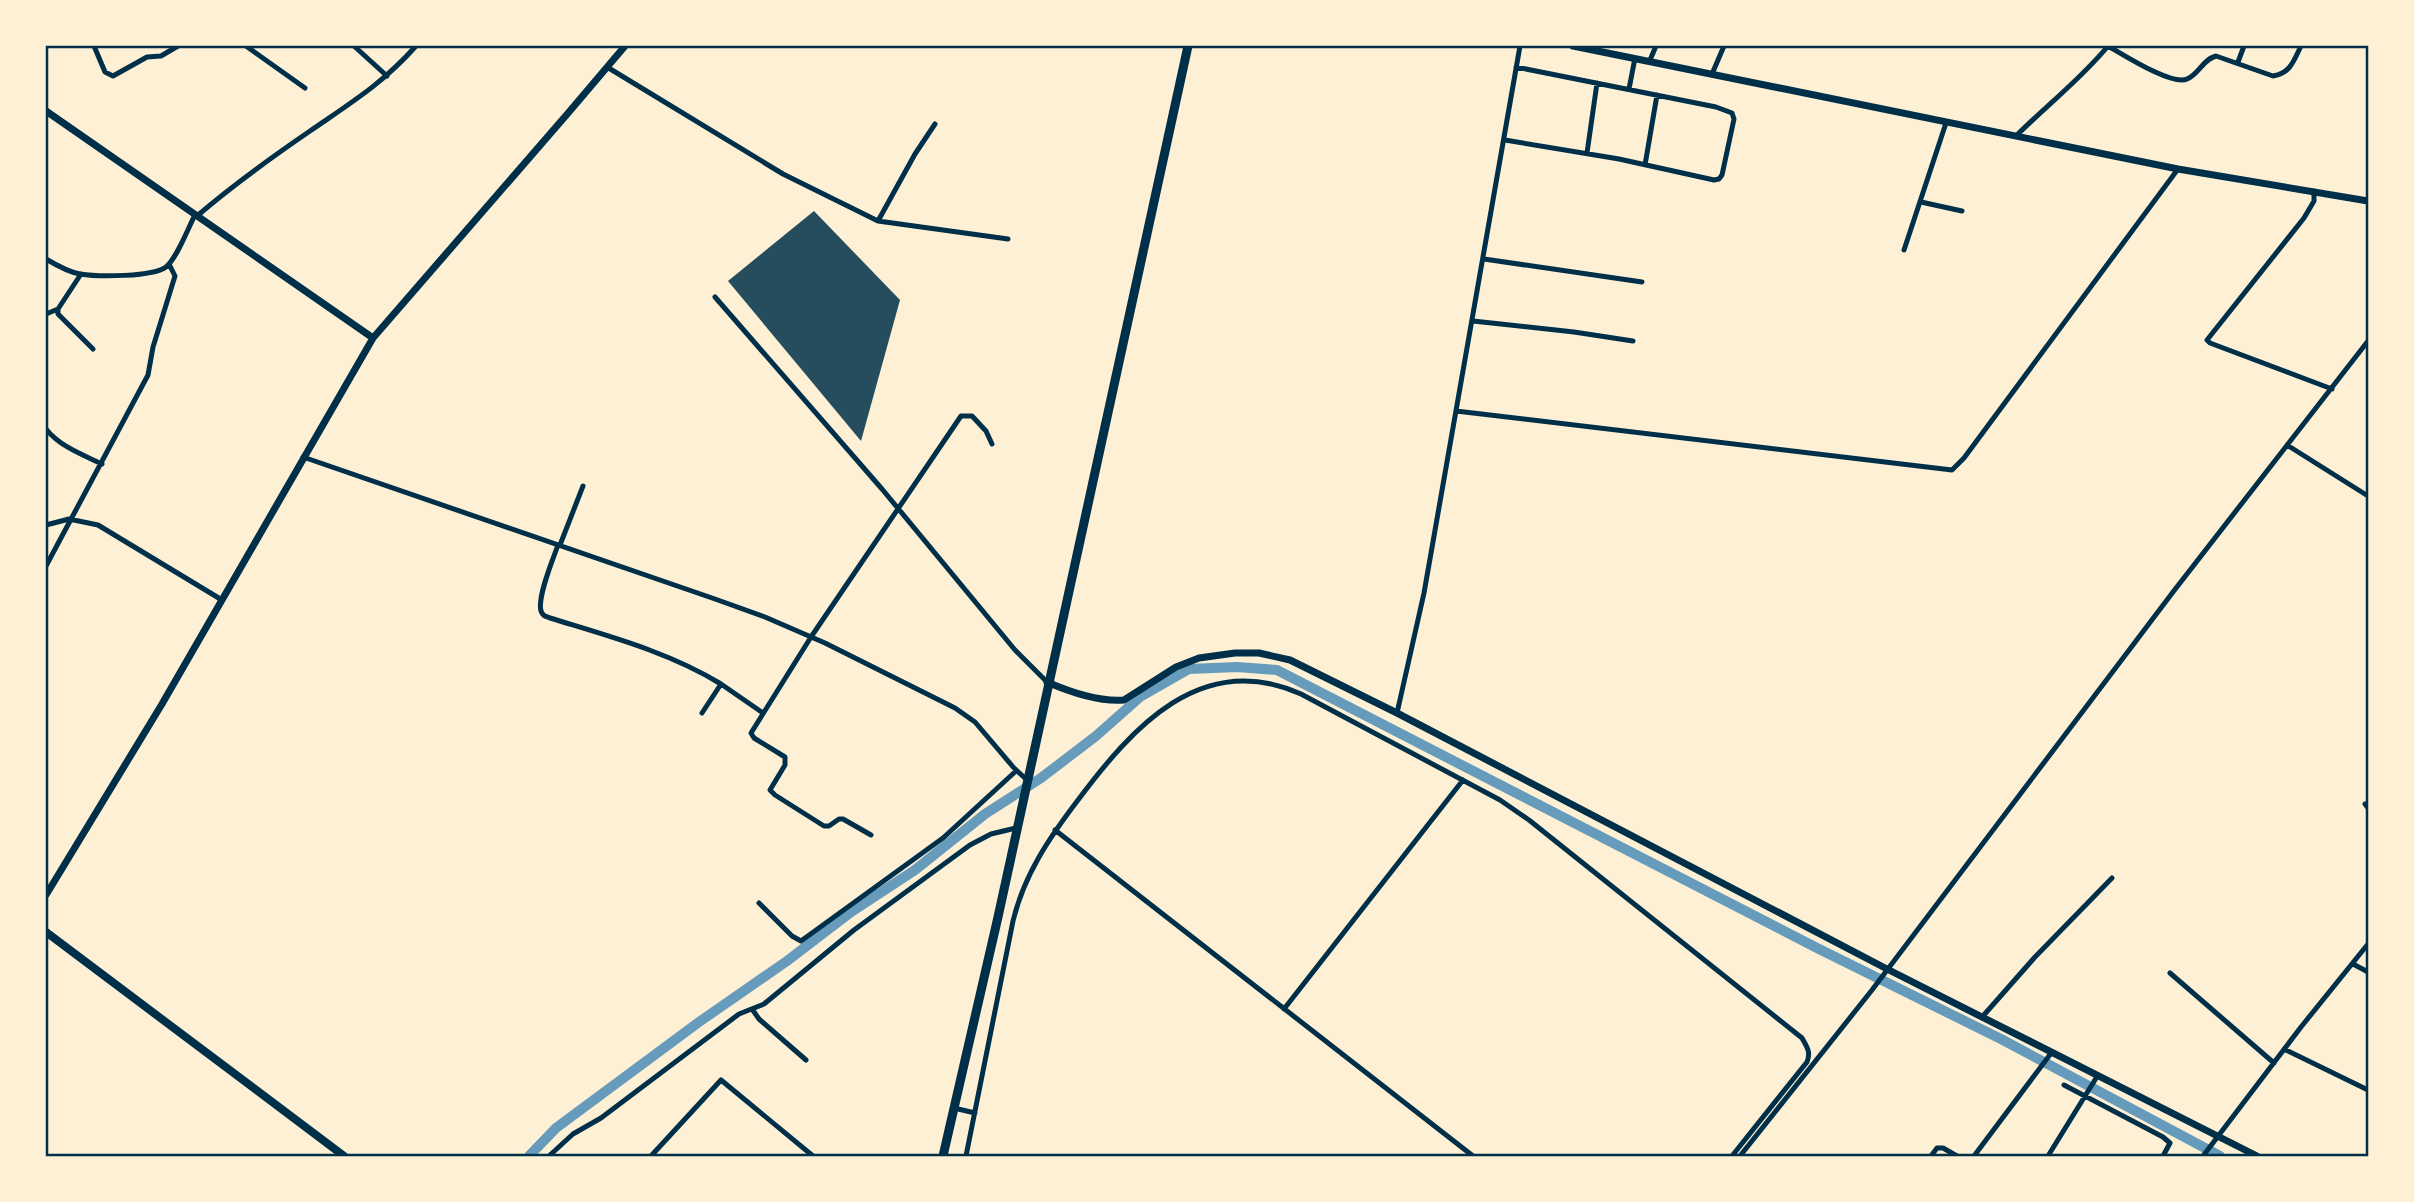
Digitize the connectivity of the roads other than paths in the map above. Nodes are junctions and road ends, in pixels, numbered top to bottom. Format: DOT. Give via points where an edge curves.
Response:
graph roads {
  1 [pos="94,46"];
  2 [pos="178,46"];
  3 [pos="246,46"];
  4 [pos="354,46"];
  5 [pos="416,46"];
  6 [pos="625,46"];
  7 [pos="1188,46"];
  8 [pos="1520,46"];
  9 [pos="1573,46"];
  10 [pos="1656,46"];
  11 [pos="1724,46"];
  12 [pos="2108,46"];
  13 [pos="2244,46"];
  14 [pos="2301,46"];
  15 [pos="1635,60"];
  16 [pos="1650,60"];
  17 [pos="2238,62"];
  18 [pos="607,67"];
  19 [pos="1516,68"];
  20 [pos="1712,74"];
  21 [pos="387,76"];
  22 [pos="1597,83"];
  23 [pos="1630,87"];
  24 [pos="305,88"];
  25 [pos="1657,95"];
  26 [pos="46,111"];
  27 [pos="1946,123"];
  28 [pos="935,124"];
  29 [pos="2016,136"];
  30 [pos="1505,140"];
  31 [pos="1587,153"];
  32 [pos="1645,165"];
  33 [pos="2178,169"];
  34 [pos="2314,191"];
  35 [pos="2368,201"];
  36 [pos="1921,202"];
  37 [pos="1962,211"];
  38 [pos="196,216"];
  39 [pos="878,221"];
  40 [pos="1008,239"];
  41 [pos="1904,250"];
  42 [pos="46,259"];
  43 [pos="1484,259"];
  44 [pos="169,264"];
  45 [pos="80,274"];
  46 [pos="1642,282"];
  47 [pos="715,297"];
  48 [pos="58,309"];
  49 [pos="46,314"];
  50 [pos="1473,321"];
  51 [pos="373,338"];
  52 [pos="1633,341"];
  53 [pos="2368,341"];
  54 [pos="93,349"];
  55 [pos="2332,389"];
  56 [pos="1456,411"];
  57 [pos="46,429"];
  58 [pos="992,444"];
  59 [pos="2287,445"];
  60 [pos="303,457"];
  61 [pos="102,464"];
  62 [pos="583,486"];
  63 [pos="2368,496"];
  64 [pos="897,507"];
  65 [pos="69,519"];
  66 [pos="46,525"];
  67 [pos="559,545"];
  68 [pos="46,566"];
  69 [pos="222,600"];
  70 [pos="811,637"];
  71 [pos="1047,682"];
  72 [pos="721,684"];
  73 [pos="702,713"];
  74 [pos="763,713"];
  75 [pos="1398,713"];
  76 [pos="1016,771"];
  77 [pos="1463,780"];
  78 [pos="1027,782"];
  79 [pos="1017,825"];
  80 [pos="1055,830"];
  81 [pos="871,835"];
  82 [pos="2112,878"];
  83 [pos="46,895"];
  84 [pos="759,903"];
  85 [pos="998,917"];
  86 [pos="1013,921"];
  87 [pos="46,932"];
  88 [pos="2368,944"];
  89 [pos="2353,964"];
  90 [pos="1885,972"];
  91 [pos="2368,972"];
  92 [pos="2170,973"];
  93 [pos="752,1009"];
  94 [pos="1284,1009"];
  95 [pos="1983,1016"];
  96 [pos="2284,1049"];
  97 [pos="2050,1055"];
  98 [pos="806,1060"];
  99 [pos="2274,1063"];
  100 [pos="2097,1078"];
  101 [pos="2064,1086"];
  102 [pos="2368,1090"];
  103 [pos="2088,1094"];
  104 [pos="954,1108"];
  105 [pos="975,1113"];
  106 [pos="2219,1137"];
  107 [pos="2204,1154"];
  108 [pos="338,1155"];
  109 [pos="550,1157"];
  110 [pos="651,1157"];
  111 [pos="813,1157"];
  112 [pos="943,1157"];
  113 [pos="966,1157"];
  114 [pos="1473,1157"];
  115 [pos="1732,1157"];
  116 [pos="1740,1157"];
  117 [pos="1931,1157"];
  118 [pos="1957,1157"];
  119 [pos="1974,1157"];
  120 [pos="2048,1157"];
  121 [pos="2163,1157"];
  122 [pos="2257,1157"];
  1 -- 2 [label="street" via="111,76"];
  3 -- 24 [label="street"];
  4 -- 21 [label="street"];
  5 -- 21 [label="street"];
  6 -- 18 [label="street"];
  7 -- 71 [label="highway"];
  8 -- 19 [label="street"];
  9 -- 15 [label="street"];
  10 -- 16 [label="street"];
  11 -- 20 [label="street"];
  12 -- 17 [label="street" via="2177,81 2193,76 2208,58"];
  12 -- 29 [label="street"];
  13 -- 17 [label="street"];
  14 -- 17 [label="street" via="2283,75 2273,76"];
  15 -- 16 [label="street"];
  15 -- 23 [label="street"];
  16 -- 20 [label="street"];
  18 -- 39 [label="street" via="783,174"];
  18 -- 51 [label="street"];
  19 -- 22 [label="street"];
  19 -- 30 [label="street"];
  20 -- 27 [label="street"];
  21 -- 38 [label="street"];
  22 -- 23 [label="street"];
  22 -- 31 [label="street"];
  23 -- 25 [label="street"];
  25 -- 32 [label="street"];
  25 -- 32 [label="street" via="1726,110 1734,119 1732,132 1719,179"];
  26 -- 38 [label="street"];
  27 -- 29 [label="street"];
  27 -- 36 [label="street"];
  28 -- 39 [label="street"];
  29 -- 33 [label="street"];
  30 -- 31 [label="street"];
  30 -- 43 [label="street"];
  31 -- 32 [label="street"];
  33 -- 34 [label="street"];
  33 -- 56 [label="street" via="1952,470"];
  34 -- 35 [label="street"];
  34 -- 55 [label="street" via="2304,218 2207,340"];
  36 -- 37 [label="street"];
  36 -- 41 [label="street"];
  38 -- 44 [label="street"];
  38 -- 51 [label="street"];
  39 -- 40 [label="street"];
  42 -- 45 [label="street"];
  43 -- 46 [label="street"];
  43 -- 50 [label="street"];
  44 -- 45 [label="street" via="159,272"];
  44 -- 61 [label="street" via="175,276 148,375"];
  45 -- 48 [label="street"];
  47 -- 64 [label="street"];
  48 -- 49 [label="street"];
  48 -- 54 [label="street"];
  50 -- 52 [label="street"];
  50 -- 56 [label="street"];
  51 -- 60 [label="street"];
  53 -- 55 [label="street"];
  55 -- 59 [label="street"];
  56 -- 75 [label="street"];
  57 -- 61 [label="street" via="68,447"];
  58 -- 64 [label="street" via="972,416 961,415"];
  59 -- 63 [label="street"];
  59 -- 90 [label="street"];
  60 -- 67 [label="street"];
  60 -- 69 [label="street"];
  61 -- 65 [label="street"];
  62 -- 67 [label="street"];
  64 -- 70 [label="street"];
  64 -- 71 [label="street"];
  65 -- 66 [label="street"];
  65 -- 68 [label="street"];
  65 -- 69 [label="street" via="98,525"];
  67 -- 70 [label="street" via="753,612"];
  67 -- 72 [label="street" via="545,584 541,608 545,616 673,659"];
  69 -- 83 [label="street"];
  70 -- 74 [label="street"];
  70 -- 76 [label="street" via="968,716"];
  71 -- 75 [label="street" via="1069,691 1124,700 1186,662 1259,653 1290,660"];
  71 -- 78 [label="highway"];
  72 -- 73 [label="street"];
  72 -- 74 [label="street"];
  74 -- 81 [label="street" via="751,733 786,760 769,790 824,826 843,819"];
  75 -- 90 [label="street"];
  76 -- 78 [label="street"];
  76 -- 84 [label="street" via="943,838 802,941"];
  77 -- 80 [label="street" via="1283,686 1233,681 1180,698 1142,724 1104,764"];
  77 -- 94 [label="street"];
  77 -- 115 [label="street" via="1529,820 1791,1028 1808,1048 1807,1062"];
  78 -- 79 [label="highway"];
  79 -- 85 [label="highway"];
  79 -- 93 [label="street" via="970,845"];
  80 -- 86 [label="street" via="1032,867"];
  80 -- 94 [label="street"];
  82 -- 95 [label="street"];
  85 -- 86 [label="street"];
  85 -- 104 [label="highway"];
  86 -- 105 [label="street"];
  87 -- 108 [label="main road"];
  88 -- 89 [label="street"];
  89 -- 91 [label="street"];
  89 -- 96 [label="street"];
  90 -- 95 [label="street"];
  90 -- 116 [label="street"];
  92 -- 99 [label="street"];
  93 -- 98 [label="street"];
  93 -- 109 [label="street" via="738,1014 601,1118 573,1134"];
  94 -- 114 [label="street"];
  95 -- 97 [label="street"];
  96 -- 99 [label="street"];
  96 -- 102 [label="street"];
  97 -- 100 [label="street"];
  97 -- 119 [label="street"];
  99 -- 106 [label="street"];
  100 -- 103 [label="street"];
  100 -- 106 [label="street"];
  101 -- 103 [label="street"];
  103 -- 120 [label="street"];
  103 -- 121 [label="street" via="2168,1141"];
  104 -- 105 [label="street"];
  104 -- 112 [label="highway"];
  105 -- 113 [label="street"];
  106 -- 107 [label="street"];
  106 -- 122 [label="street"];
  110 -- 111 [label="street" via="722,1080"];
  117 -- 118 [label="street" via="1937,1148 1943,1148"];
}
